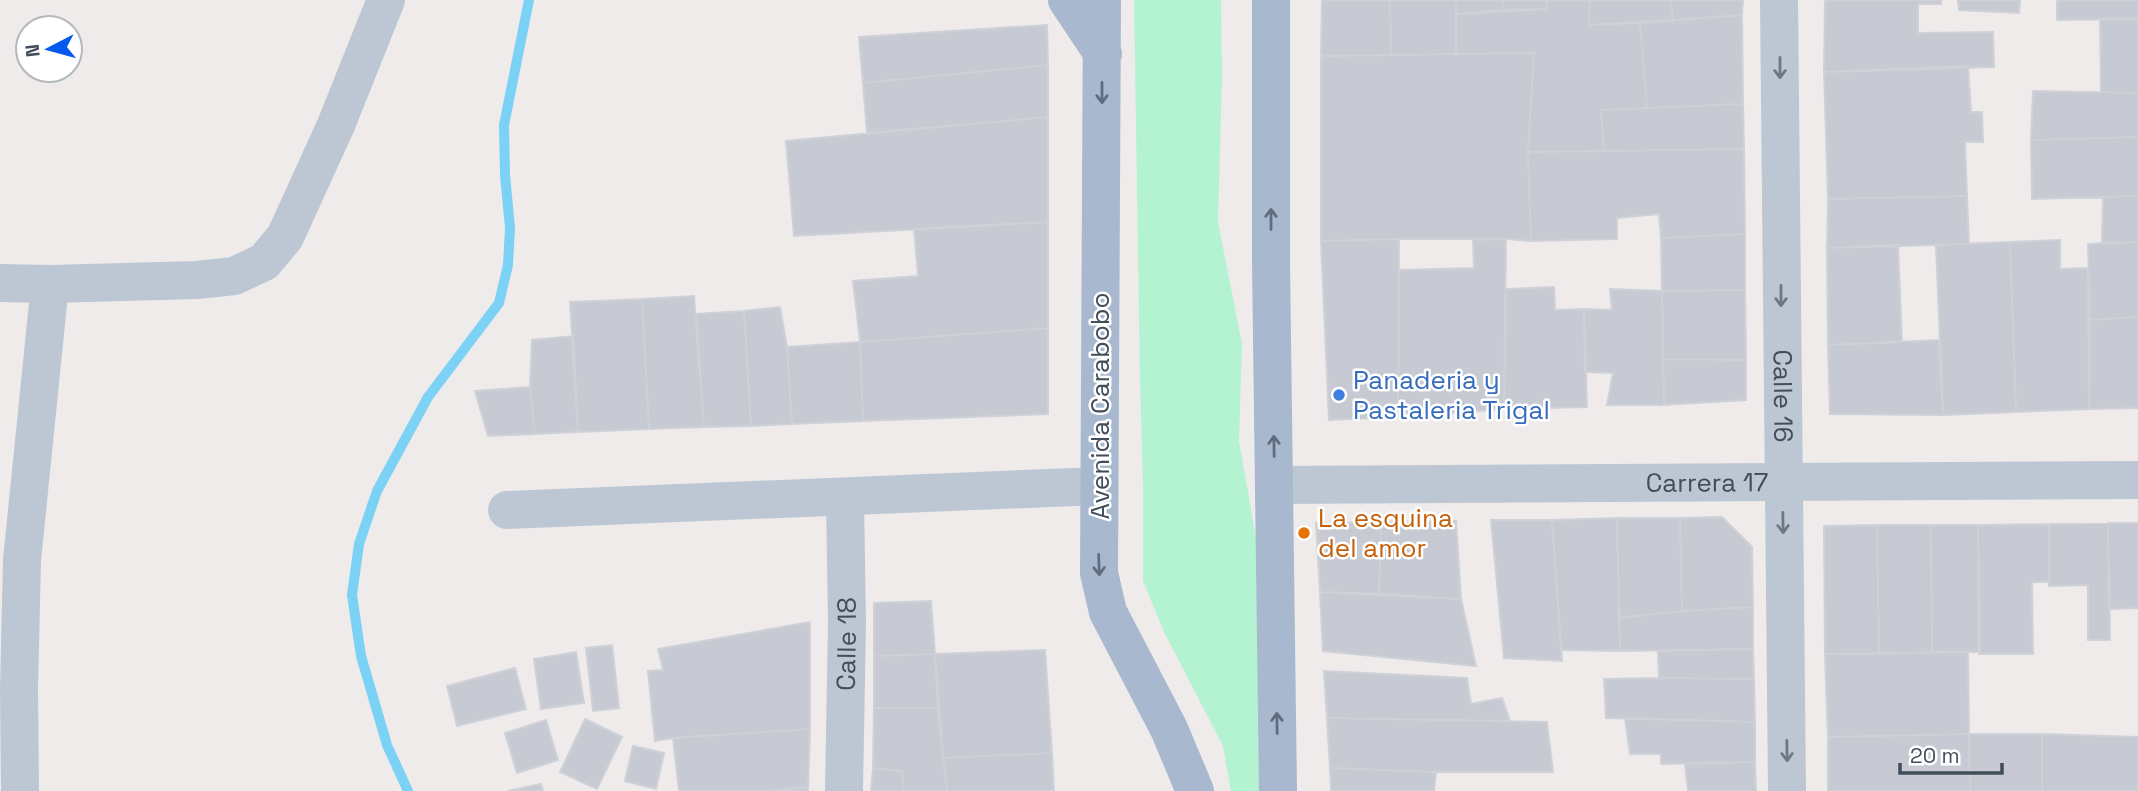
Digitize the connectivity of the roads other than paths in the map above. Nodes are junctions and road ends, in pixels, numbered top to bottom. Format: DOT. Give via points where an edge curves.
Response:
graph roads {
  1 [pos="386,0"];
  2 [pos="1067,0"];
  3 [pos="1102,0"];
  4 [pos="1271,0"];
  5 [pos="1779,0"];
  6 [pos="1103,54"];
  7 [pos="0,283"];
  8 [pos="50,284"];
  9 [pos="2138,481"];
  10 [pos="1783,482"];
  11 [pos="1275,485"];
  12 [pos="1099,486"];
  13 [pos="845,498"];
  14 [pos="507,510"];
  15 [pos="20,791"];
  16 [pos="844,791"];
  17 [pos="1195,791"];
  18 [pos="1278,791"];
  19 [pos="1787,791"];
  1 -- 8 [label="street" via="285,237 264,262 234,276 209,279"];
  2 -- 6 [label="main road"];
  3 -- 6 [label="main road, Avenida Carabobo"];
  11 -- 4 [label="main road, one-way"];
  5 -- 10 [label="street, Calle 16, one-way"];
  6 -- 12 [label="main road, Avenida Carabobo, one-way"];
  7 -- 8 [label="street"];
  8 -- 15 [label="street" via="22,560"];
  9 -- 10 [label="street, Carrera 17"];
  10 -- 11 [label="street, Carrera 17"];
  10 -- 19 [label="street, Calle 16, one-way"];
  18 -- 11 [label="main road, one-way"];
  12 -- 13 [label="street"];
  12 -- 17 [label="main road, Avenida Carabobo, one-way" via="1099,573 1108,612 1169,729"];
  13 -- 14 [label="street"];
  13 -- 16 [label="street, Calle 18"];
}
